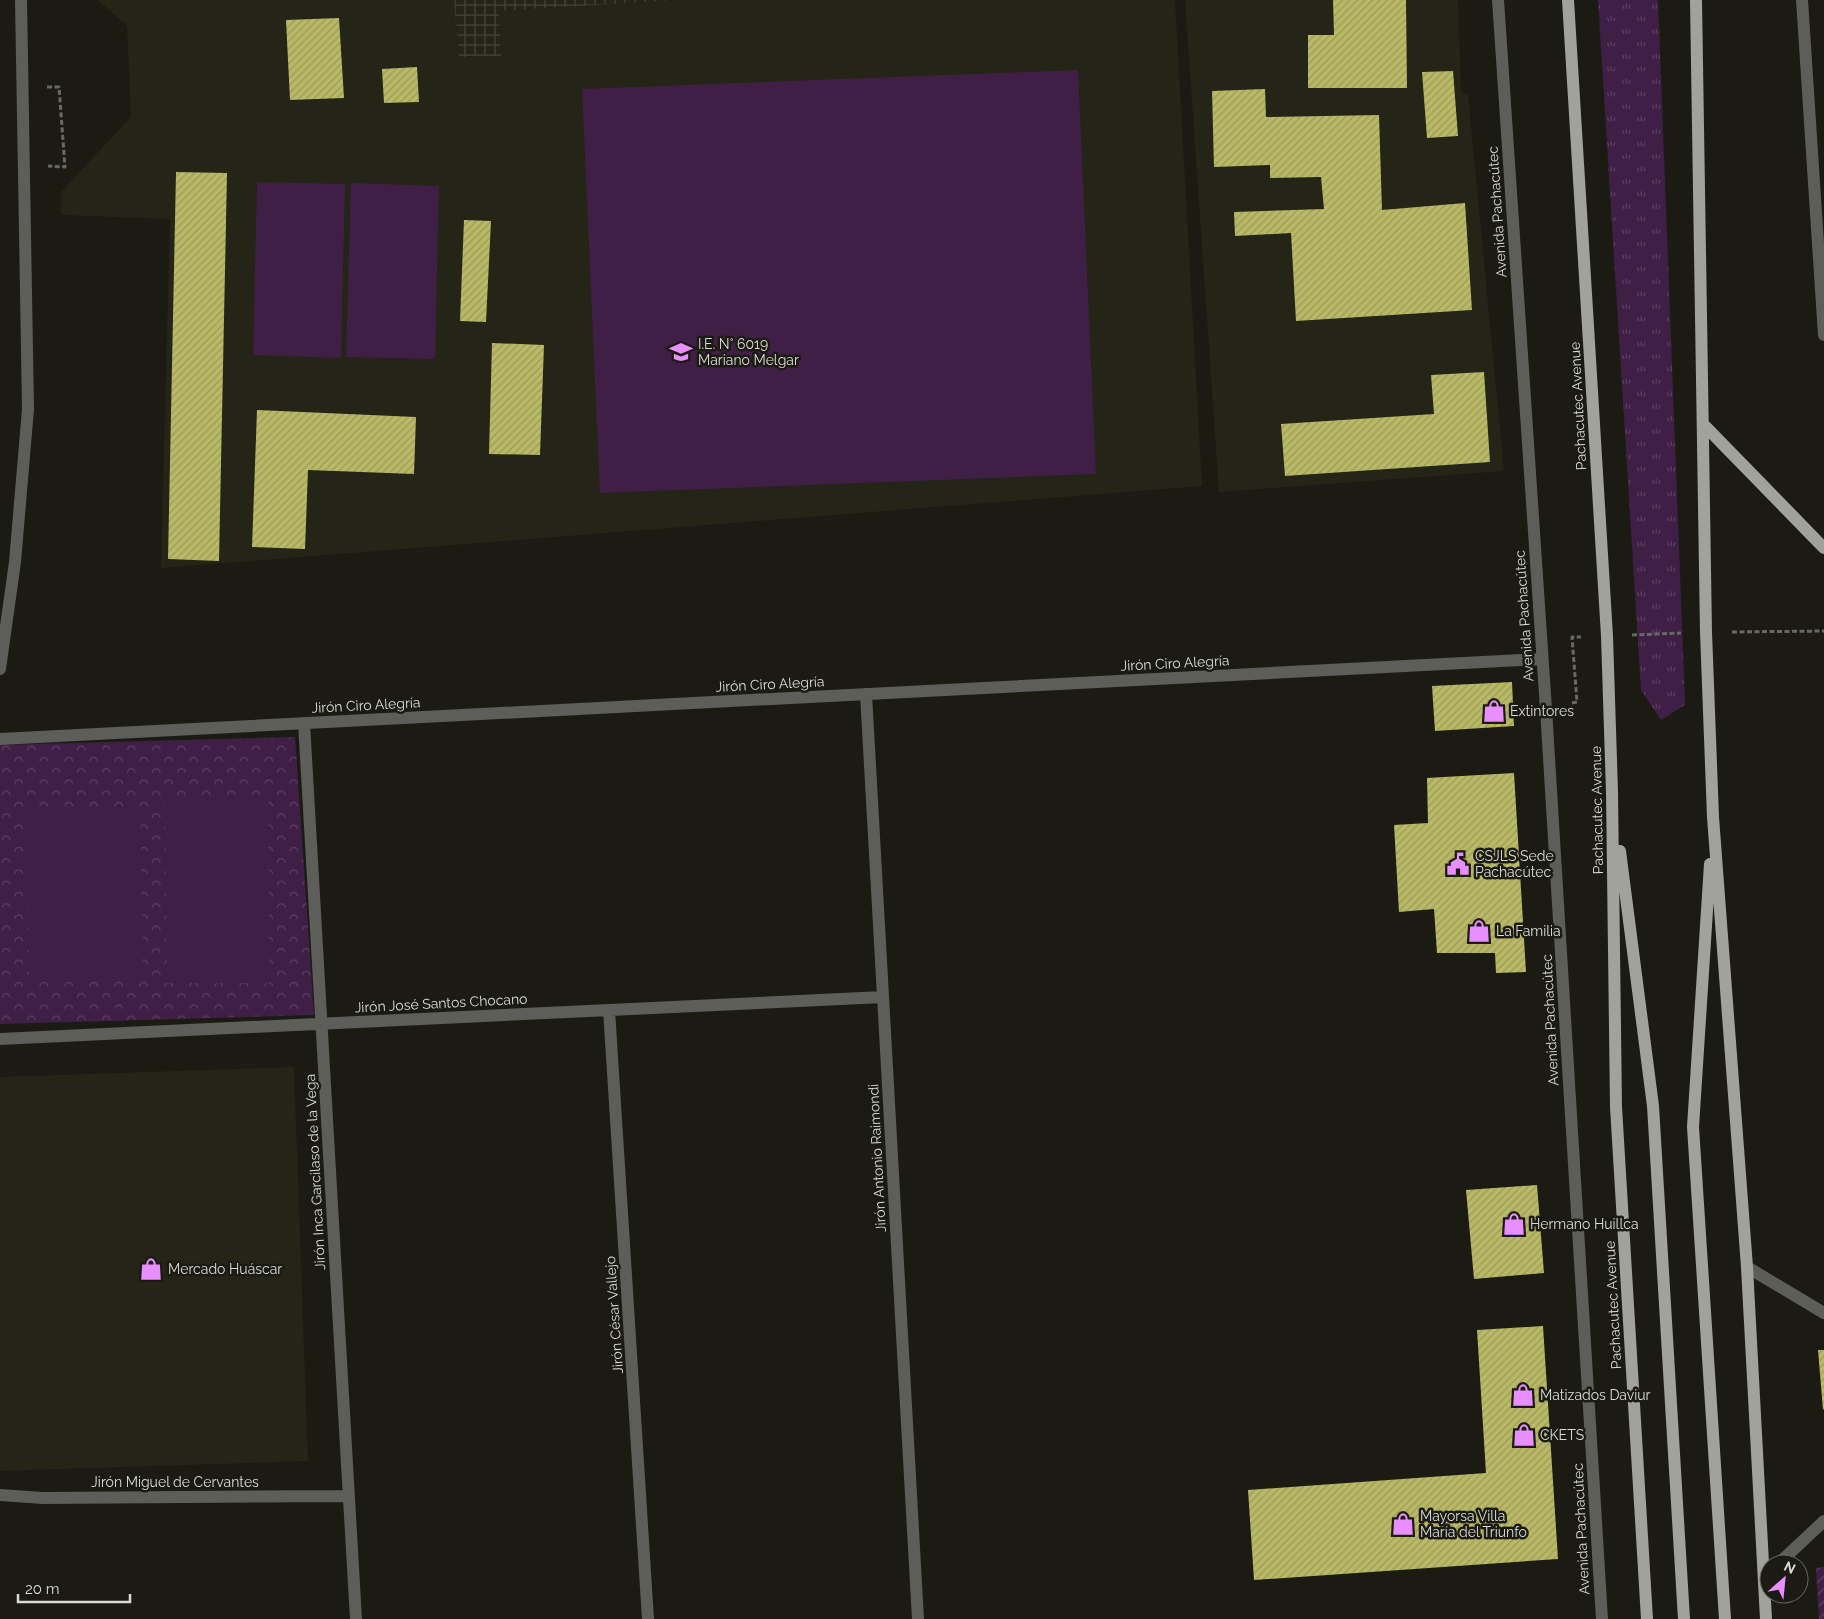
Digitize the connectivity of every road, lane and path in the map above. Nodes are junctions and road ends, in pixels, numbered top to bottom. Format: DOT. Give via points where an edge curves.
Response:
graph roads {
  1 [pos="21,0"];
  2 [pos="1498,0"];
  3 [pos="1568,0"];
  4 [pos="1696,0"];
  5 [pos="1802,0"];
  6 [pos="1823,303"];
  7 [pos="1824,335"];
  8 [pos="1702,424"];
  9 [pos="1824,548"];
  10 [pos="1824,631"];
  11 [pos="1706,632"];
  12 [pos="1607,636"];
  13 [pos="1542,659"];
  14 [pos="0,669"];
  15 [pos="866,694"];
  16 [pos="1546,709"];
  17 [pos="304,723"];
  18 [pos="0,739"];
  19 [pos="1612,792"];
  20 [pos="1713,817"];
  21 [pos="883,997"];
  22 [pos="609,1010"];
  23 [pos="321,1024"];
  24 [pos="0,1039"];
  25 [pos="1747,1267"];
  26 [pos="1824,1313"];
  27 [pos="0,1495"];
  28 [pos="350,1496"];
  29 [pos="1824,1521"];
  30 [pos="1765,1554"];
  31 [pos="1789,1554"];
  32 [pos="1766,1604"];
  33 [pos="356,1619"];
  34 [pos="648,1619"];
  35 [pos="918,1619"];
  36 [pos="1602,1619"];
  37 [pos="1647,1619"];
  38 [pos="1684,1619"];
  39 [pos="1725,1619"];
  40 [pos="1766,1619"];
  1 -- 14 [label="street" via="28,410 16,562"];
  2 -- 13 [label="street, Avenida Pachacútec"];
  3 -- 12 [label="main road, Pachacutec Avenue"];
  4 -- 8 [label="main road"];
  5 -- 6 [label="street"];
  6 -- 7 [label="street"];
  8 -- 9 [label="main road"];
  8 -- 11 [label="main road"];
  10 -- 11 [label="path"];
  11 -- 12 [label="path"];
  11 -- 20 [label="main road"];
  12 -- 16 [label="path" via="1572,637 1576,702"];
  12 -- 19 [label="main road, Pachacutec Avenue"];
  13 -- 15 [label="street, Jirón Ciro Alegría"];
  13 -- 16 [label="street, Avenida Pachacútec"];
  15 -- 17 [label="street, Jirón Ciro Alegría"];
  15 -- 21 [label="street, Jirón Antonio Raimondi"];
  16 -- 36 [label="street, Avenida Pachacútec"];
  17 -- 18 [label="street, Jirón Ciro Alegría"];
  17 -- 23 [label="street, Jirón Inca Garcilaso de la Vega"];
  19 -- 37 [label="main road, Pachacutec Avenue" via="1616,1107"];
  19 -- 38 [label="main road" via="1653,1106"];
  20 -- 25 [label="main road"];
  20 -- 39 [label="main road" via="1694,1127"];
  21 -- 22 [label="street, Jirón José Santos Chocano"];
  21 -- 35 [label="street, Jirón Antonio Raimondi"];
  22 -- 23 [label="street, Jirón José Santos Chocano"];
  22 -- 34 [label="street, Jirón César Vallejo"];
  23 -- 24 [label="street, Jirón José Santos Chocano"];
  23 -- 28 [label="street, Jirón Inca Garcilaso de la Vega"];
  25 -- 26 [label="street"];
  25 -- 30 [label="main road"];
  27 -- 28 [label="street, Jirón Miguel de Cervantes" via="44,1498"];
  28 -- 33 [label="street, Jirón Inca Garcilaso de la Vega"];
  29 -- 31 [label="street"];
  32 -- 40 [label="main road"];
}
